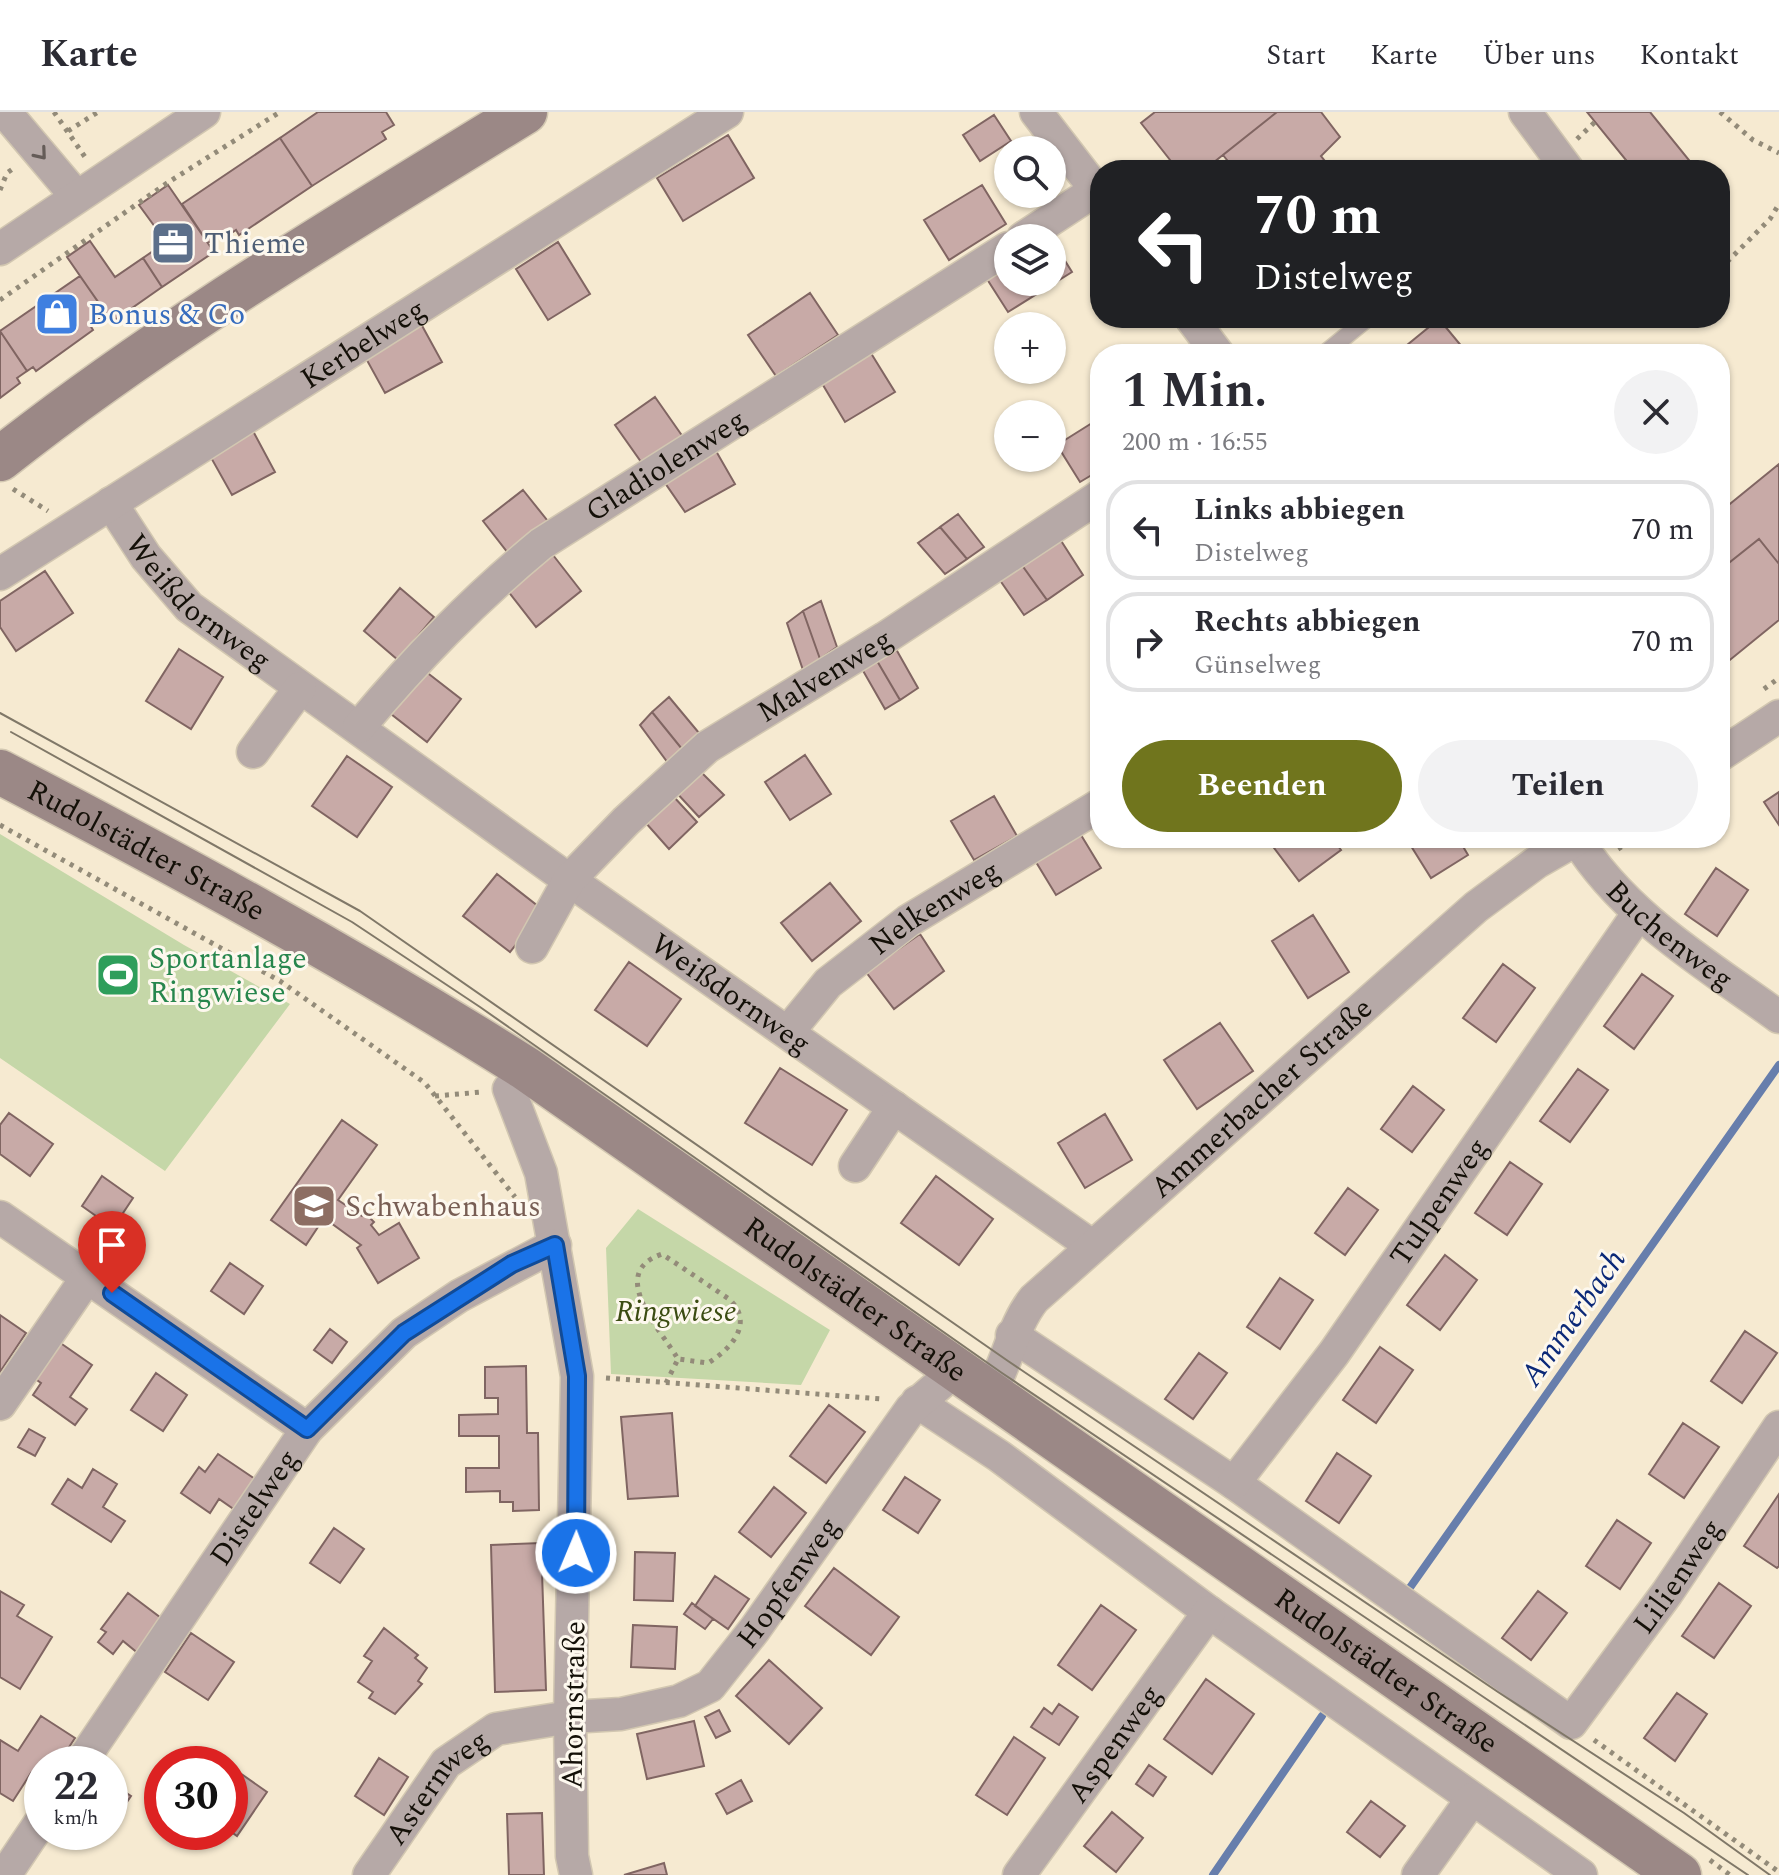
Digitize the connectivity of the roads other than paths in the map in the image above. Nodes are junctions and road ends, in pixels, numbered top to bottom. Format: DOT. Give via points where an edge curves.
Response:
graph roads {
  1 [pos="5,112"];
  2 [pos="204,112"];
  3 [pos="525,112"];
  4 [pos="727,112"];
  5 [pos="1036,112"];
  6 [pos="1525,112"];
  7 [pos="1572,155"];
  8 [pos="1090,183"];
  9 [pos="87,189"];
  10 [pos="1090,198"];
  11 [pos="1046,224"];
  12 [pos="0,249"];
  13 [pos="994,257"];
  14 [pos="1356,328"];
  15 [pos="1336,344"];
  16 [pos="3,471"];
  17 [pos="111,503"];
  18 [pos="1090,503"];
  19 [pos="0,574"];
  20 [pos="300,688"];
  21 [pos="1779,716"];
  22 [pos="359,727"];
  23 [pos="1730,748"];
  24 [pos="253,752"];
  25 [pos="0,772"];
  26 [pos="1090,811"];
  27 [pos="1560,848"];
  28 [pos="1583,848"];
  29 [pos="569,880"];
  30 [pos="1638,914"];
  31 [pos="532,947"];
  32 [pos="1779,1017"];
  33 [pos="788,1032"];
  34 [pos="517,1078"];
  35 [pos="894,1107"];
  36 [pos="855,1166"];
  37 [pos="0,1217"];
  38 [pos="555,1245"];
  39 [pos="1092,1246"];
  40 [pos="88,1276"];
  41 [pos="1012,1335"];
  42 [pos="973,1382"];
  43 [pos="0,1404"];
  44 [pos="911,1409"];
  45 [pos="1779,1427"];
  46 [pos="307,1429"];
  47 [pos="1234,1483"];
  48 [pos="1209,1612"];
  49 [pos="570,1717"];
  50 [pos="92,1746"];
  51 [pos="1472,1799"];
  52 [pos="24,1847"];
  53 [pos="1691,1865"];
  54 [pos="5,1875"];
  55 [pos="369,1875"];
  56 [pos="576,1875"];
  57 [pos="1019,1875"];
  58 [pos="1418,1875"];
  59 [pos="1581,1875"];
  1 -- 9 [label="street, one-way"];
  2 -- 9 [label="street"];
  3 -- 16 [label="main road" via="78,399"];
  4 -- 17 [label="street, Kerbelweg"];
  5 -- 8 [label="street"];
  6 -- 7 [label="street"];
  9 -- 12 [label="street"];
  10 -- 11 [label="street"];
  13 -- 22 [label="street, Gladiolenweg" via="541,544 475,599"];
  14 -- 15 [label="lane"];
  17 -- 19 [label="street, Kerbelweg"];
  17 -- 20 [label="street, Weißdornweg" via="146,557 189,607"];
  18 -- 29 [label="street, Malvenweg" via="707,747"];
  20 -- 22 [label="street, Weißdornweg"];
  20 -- 24 [label="street, Weißdornweg"];
  21 -- 23 [label="street"];
  22 -- 29 [label="street, Weißdornweg"];
  25 -- 34 [label="main road, Rudolstädter Straße" via="390,983"];
  26 -- 33 [label="street, Nelkenweg" via="908,921 828,983"];
  27 -- 39 [label="street, Ammerbacher Straße" via="1476,907"];
  28 -- 30 [label="street, Buchenweg"];
  29 -- 31 [label="street"];
  29 -- 33 [label="street, Weißdornweg"];
  30 -- 32 [label="street, Buchenweg"];
  30 -- 47 [label="street, Tulpenweg" via="1334,1353"];
  33 -- 35 [label="street, Weißdornweg"];
  34 -- 38 [label="street, Ahornstraße"];
  34 -- 42 [label="main road, Rudolstädter Straße"];
  35 -- 36 [label="street"];
  35 -- 39 [label="street, Weißdornweg"];
  37 -- 40 [label="street"];
  38 -- 46 [label="street, Distelweg" via="499,1272 404,1333"];
  38 -- 49 [label="street, Ahornstraße" via="577,1376"];
  39 -- 41 [label="street, Ammerbacher Straße" via="1034,1299"];
  40 -- 43 [label="street"];
  40 -- 46 [label="street"];
  41 -- 42 [label="street, Ammerbacher Straße" via="1008,1361"];
  41 -- 47 [label="street"];
  42 -- 44 [label="street, Hopfenweg" via="942,1385"];
  42 -- 53 [label="main road, Rudolstädter Straße"];
  44 -- 48 [label="street, Rudolstädter Straße" via="999,1456"];
  44 -- 49 [label="street, Hopfenweg" via="710,1686 679,1701 621,1714"];
  45 -- 47 [label="street, Lilienweg" via="1571,1723"];
  46 -- 50 [label="street, Distelweg"];
  48 -- 51 [label="street, Rudolstädter Straße"];
  48 -- 57 [label="street, Aspenweg"];
  49 -- 55 [label="street, Asternweg" via="496,1729 446,1763"];
  49 -- 56 [label="street, Ahornstraße"];
  51 -- 58 [label="street"];
  51 -- 59 [label="street, Rudolstädter Straße"];
  52 -- 54 [label="street"];
}
